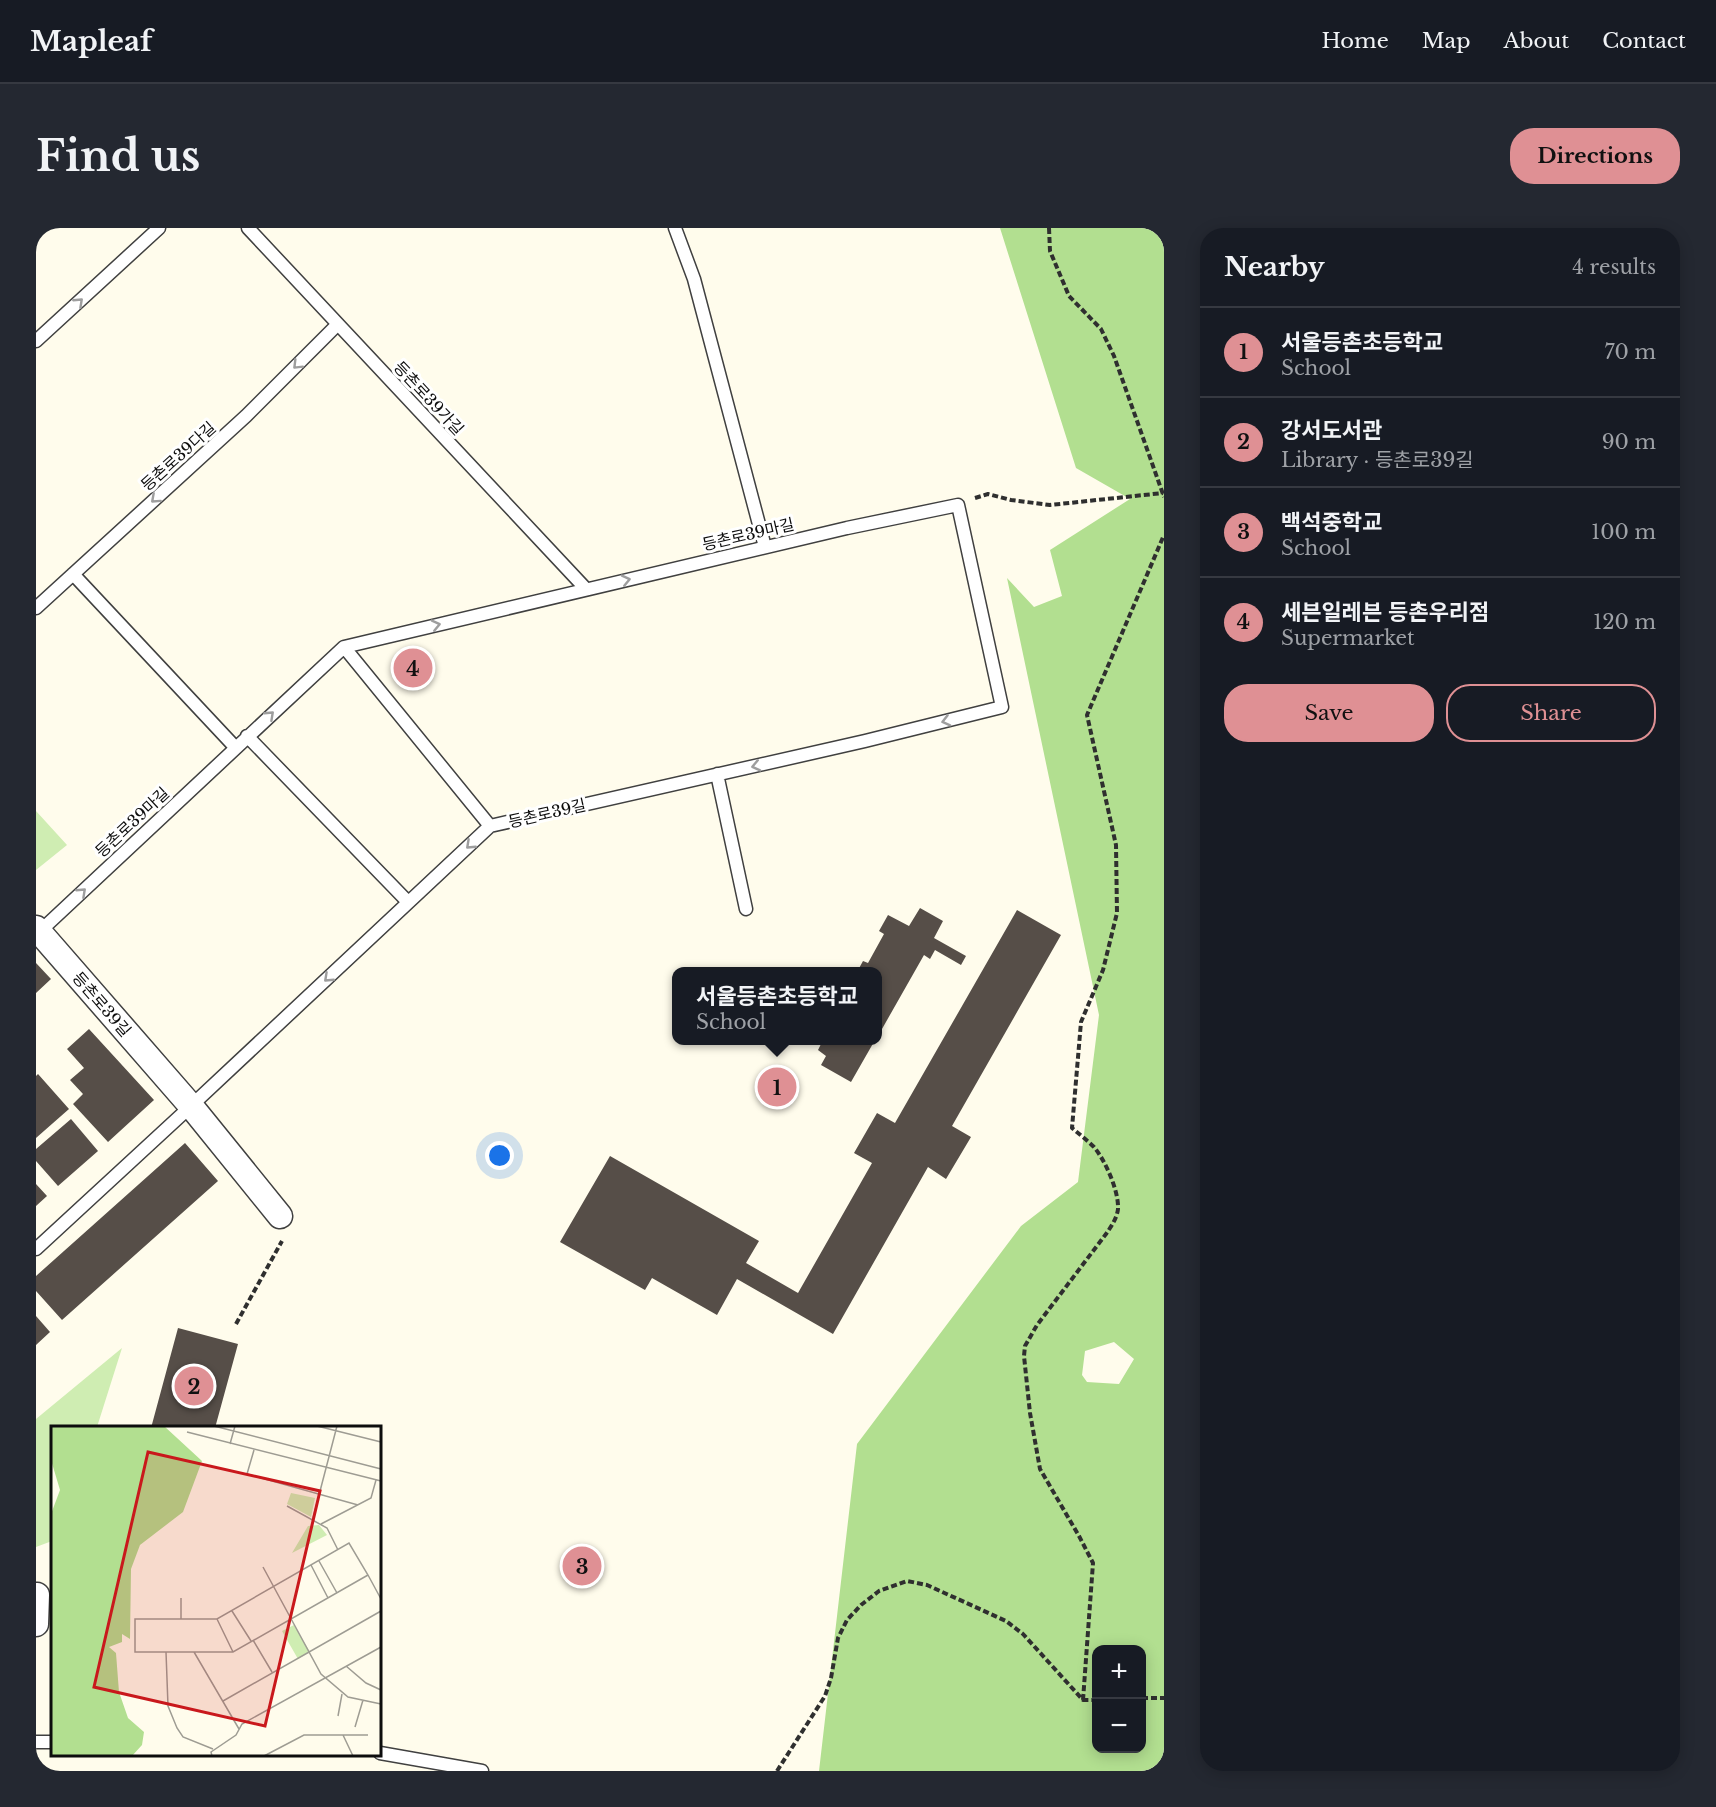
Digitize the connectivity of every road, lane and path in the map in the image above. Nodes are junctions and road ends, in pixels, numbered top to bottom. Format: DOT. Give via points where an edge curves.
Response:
graph roads {
  1 [pos="159,228"];
  2 [pos="248,228"];
  3 [pos="675,228"];
  4 [pos="1049,228"];
  5 [pos="338,324"];
  6 [pos="36,341"];
  7 [pos="1164,495"];
  8 [pos="958,505"];
  9 [pos="1164,535"];
  10 [pos="765,547"];
  11 [pos="73,574"];
  12 [pos="586,590"];
  13 [pos="36,608"];
  14 [pos="344,647"];
  15 [pos="247,736"];
  16 [pos="235,747"];
  17 [pos="717,774"];
  18 [pos="490,826"];
  19 [pos="408,902"];
  20 [pos="746,909"];
  21 [pos="37,931"];
  22 [pos="191,1107"];
  23 [pos="284,1226"];
  24 [pos="36,1249"];
  25 [pos="236,1324"];
  26 [pos="36,1595"];
  27 [pos="51,1598"];
  28 [pos="36,1624"];
  29 [pos="1146,1698"];
  30 [pos="1164,1698"];
  31 [pos="1083,1700"];
  32 [pos="1092,1700"];
  33 [pos="381,1753"];
  34 [pos="482,1771"];
  35 [pos="777,1771"];
  6 -- 1 [label="lane, one-way"];
  2 -- 5 [label="lane, 등촌로39가길"];
  3 -- 10 [label="lane" via="694,279"];
  4 -- 7 [label="path" via="1050,251 1069,296 1101,329 1114,356"];
  5 -- 11 [label="lane, 등촌로39다길, one-way" via="246,416"];
  5 -- 12 [label="lane, 등촌로39가길"];
  7 -- 8 [label="path" via="1050,505 988,494"];
  8 -- 10 [label="lane, 등촌로39마길"];
  8 -- 17 [label="lane, 등촌로39길, one-way" via="1002,708"];
  9 -- 31 [label="path" via="1087,715 1116,846 1117,913 1103,970 1081,1022 1072,1128 1095,1148 1112,1181 1118,1209 1114,1222 1037,1325 1024,1356 1040,1469 1093,1563"];
  12 -- 10 [label="lane, 등촌로39마길, one-way"];
  11 -- 13 [label="lane, 등촌로39다길"];
  11 -- 16 [label="lane"];
  14 -- 12 [label="lane, 등촌로39마길, one-way"];
  15 -- 14 [label="lane, 등촌로39마길, one-way"];
  14 -- 18 [label="lane"];
  15 -- 16 [label="lane, 등촌로39마길"];
  15 -- 19 [label="lane"];
  21 -- 16 [label="lane, 등촌로39마길, one-way"];
  17 -- 18 [label="lane, 등촌로39길"];
  17 -- 20 [label="lane"];
  18 -- 19 [label="lane, 등촌로39길, one-way"];
  19 -- 22 [label="lane, 등촌로39길, one-way"];
  21 -- 22 [label="street, 등촌로39길"];
  22 -- 23 [label="street, 등촌로39길"];
  22 -- 24 [label="lane, 등촌로39길"];
  23 -- 25 [label="path"];
  26 -- 27 [label="lane"];
  26 -- 28 [label="street"];
  29 -- 30 [label="path"];
  31 -- 32 [label="path"];
  31 -- 35 [label="path" via="1006,1620 927,1585 908,1581 879,1591 847,1620 838,1638 825,1696"];
  33 -- 34 [label="lane"];
}
